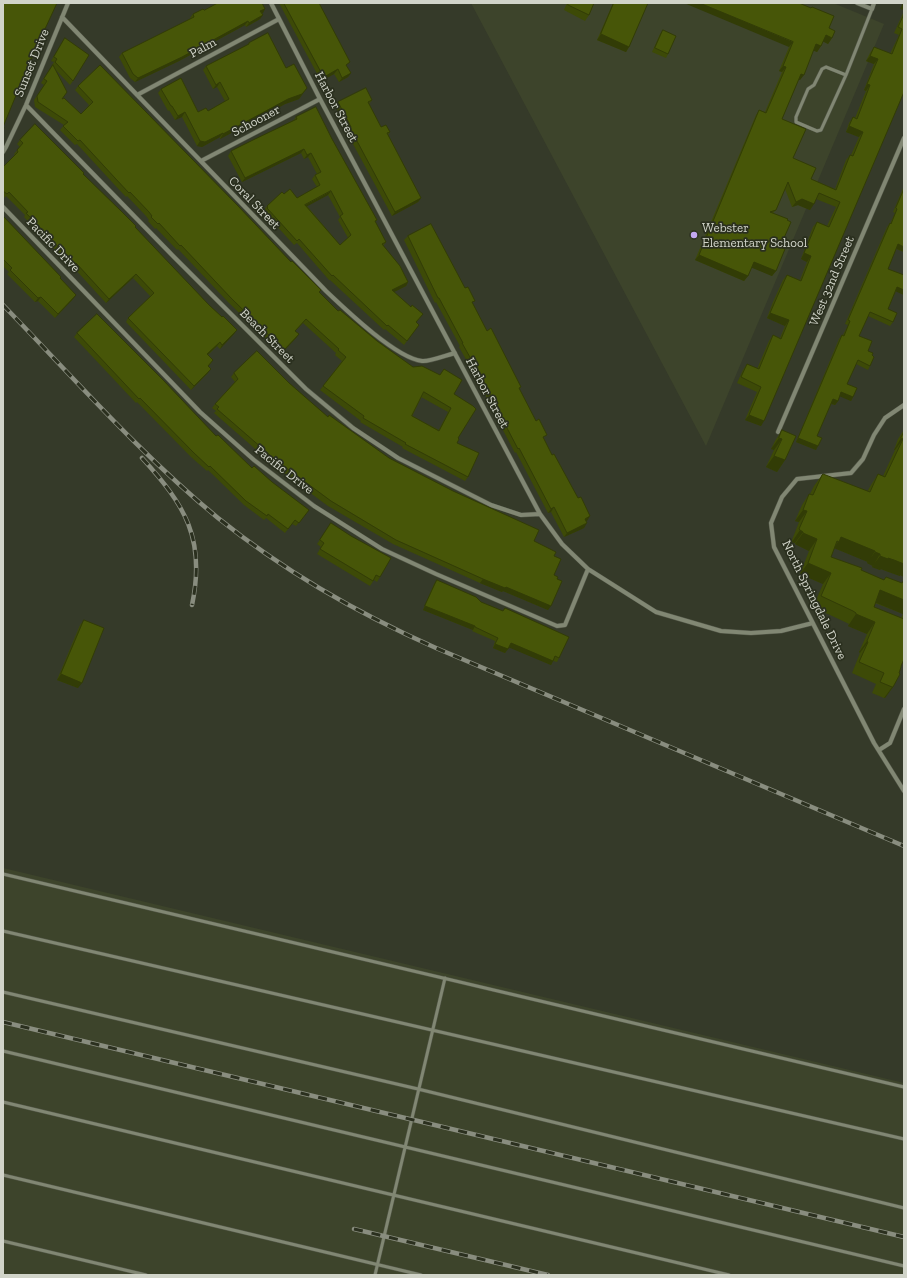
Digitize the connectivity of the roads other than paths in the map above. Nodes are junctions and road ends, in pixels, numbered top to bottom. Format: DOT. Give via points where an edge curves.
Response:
graph roads {
  1 [pos="68,3"];
  2 [pos="271,3"];
  3 [pos="857,3"];
  4 [pos="874,3"];
  5 [pos="872,9"];
  6 [pos="62,17"];
  7 [pos="279,19"];
  8 [pos="846,75"];
  9 [pos="137,95"];
  10 [pos="320,99"];
  11 [pos="26,105"];
  12 [pos="904,138"];
  13 [pos="3,152"];
  14 [pos="201,161"];
  15 [pos="3,207"];
  16 [pos="455,353"];
  17 [pos="904,405"];
  18 [pos="778,432"];
  19 [pos="540,514"];
  20 [pos="588,569"];
  21 [pos="813,623"];
  22 [pos="904,709"];
  23 [pos="879,750"];
  24 [pos="904,791"];
  25 [pos="3,874"];
  26 [pos="3,931"];
  27 [pos="445,978"];
  28 [pos="3,992"];
  29 [pos="432,1030"];
  30 [pos="3,1051"];
  31 [pos="904,1087"];
  32 [pos="418,1089"];
  33 [pos="3,1102"];
  34 [pos="904,1139"];
  35 [pos="404,1147"];
  36 [pos="3,1175"];
  37 [pos="393,1195"];
  38 [pos="904,1208"];
  39 [pos="3,1241"];
  40 [pos="377,1264"];
  41 [pos="904,1266"];
  42 [pos="146,1275"];
  43 [pos="375,1275"];
  44 [pos="421,1275"];
  45 [pos="729,1275"];
  1 -- 6 [label="street, Sunset Drive"];
  2 -- 7 [label="street, Harbor Street"];
  3 -- 5 [label="street"];
  4 -- 5 [label="street"];
  5 -- 8 [label="lane"];
  6 -- 9 [label="street, Coral Street"];
  6 -- 11 [label="street, Sunset Drive"];
  7 -- 9 [label="street, Palm"];
  7 -- 10 [label="street, Harbor Street"];
  8 -- 8 [label="lane" via="821,130 817,131 796,122 808,88 814,85 822,69 826,67"];
  9 -- 14 [label="street, Coral Street"];
  10 -- 14 [label="street, Schooner"];
  10 -- 16 [label="street, Harbor Street"];
  11 -- 13 [label="street, Sunset Drive"];
  11 -- 19 [label="street, Beach Street" via="306,389 353,428 398,458 491,504 521,515"];
  12 -- 18 [label="street, West 32nd Street"];
  14 -- 16 [label="street, Coral Street" via="326,291 363,324 408,357 423,362"];
  15 -- 20 [label="street, Pacific Drive" via="200,412 254,460 308,502 375,544 436,574 557,626 565,625"];
  16 -- 19 [label="street, Harbor Street"];
  17 -- 21 [label="street, North Springdale Drive" via="885,418 863,459 851,473 797,479 782,497 771,523 774,547"];
  19 -- 20 [label="street, Harbor Street" via="562,544"];
  20 -- 21 [label="street, Harbor Street" via="656,612 721,631 781,631"];
  21 -- 23 [label="street, North Springdale Drive"];
  22 -- 23 [label="street" via="890,743"];
  23 -- 24 [label="street, North Springdale Drive"];
  25 -- 27 [label="lane"];
  26 -- 29 [label="lane"];
  27 -- 29 [label="lane"];
  27 -- 31 [label="lane"];
  28 -- 32 [label="lane"];
  29 -- 32 [label="lane"];
  29 -- 34 [label="lane"];
  30 -- 35 [label="lane"];
  32 -- 35 [label="lane"];
  32 -- 38 [label="lane"];
  33 -- 37 [label="lane"];
  35 -- 37 [label="lane"];
  35 -- 41 [label="lane"];
  36 -- 40 [label="lane"];
  37 -- 40 [label="lane"];
  37 -- 45 [label="lane"];
  39 -- 42 [label="lane"];
  40 -- 43 [label="lane"];
  40 -- 44 [label="lane"];
}
